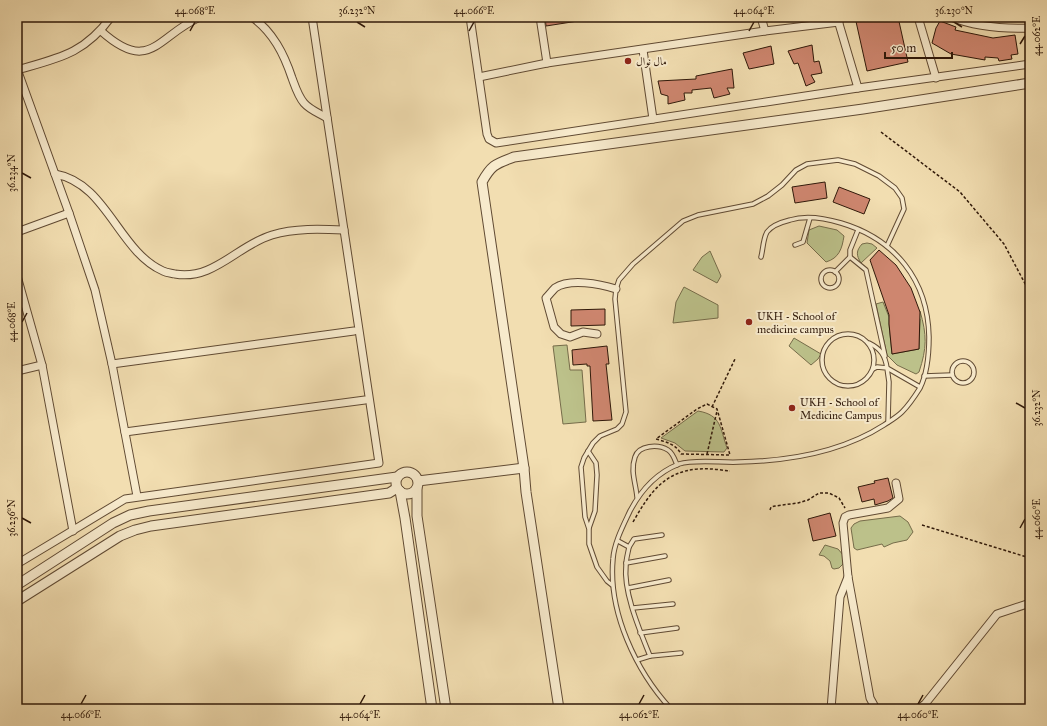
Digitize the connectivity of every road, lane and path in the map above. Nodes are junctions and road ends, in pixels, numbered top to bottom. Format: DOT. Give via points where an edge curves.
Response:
graph roads {
  1 [pos="111,17"];
  2 [pos="200,17"];
  3 [pos="252,17"];
  4 [pos="312,17"];
  5 [pos="470,17"];
  6 [pos="540,17"];
  7 [pos="761,17"];
  8 [pos="918,17"];
  9 [pos="951,17"];
  10 [pos="838,20"];
  11 [pos="1030,28"];
  12 [pos="101,31"];
  13 [pos="765,31"];
  14 [pos="643,50"];
  15 [pos="547,63"];
  16 [pos="1030,64"];
  17 [pos="17,70"];
  18 [pos="479,76"];
  19 [pos="936,78"];
  20 [pos="1030,83"];
  21 [pos="858,88"];
  22 [pos="327,118"];
  23 [pos="653,119"];
  24 [pos="881,132"];
  25 [pos="55,174"];
  26 [pos="70,214"];
  27 [pos="810,218"];
  28 [pos="344,230"];
  29 [pos="858,230"];
  30 [pos="17,232"];
  31 [pos="795,245"];
  32 [pos="887,246"];
  33 [pos="760,257"];
  34 [pos="850,257"];
  35 [pos="835,272"];
  36 [pos="17,276"];
  37 [pos="616,289"];
  38 [pos="1030,293"];
  39 [pos="354,331"];
  40 [pos="597,334"];
  41 [pos="866,341"];
  42 [pos="885,356"];
  43 [pos="735,359"];
  44 [pos="112,364"];
  45 [pos="42,365"];
  46 [pos="887,368"];
  47 [pos="873,369"];
  48 [pos="17,371"];
  49 [pos="952,375"];
  50 [pos="924,376"];
  51 [pos="920,387"];
  52 [pos="365,400"];
  53 [pos="712,407"];
  54 [pos="717,410"];
  55 [pos="888,422"];
  56 [pos="125,432"];
  57 [pos="588,451"];
  58 [pos="707,454"];
  59 [pos="677,465"];
  60 [pos="524,468"];
  61 [pos="730,471"];
  62 [pos="397,477"];
  63 [pos="896,483"];
  64 [pos="418,485"];
  65 [pos="398,490"];
  66 [pos="137,496"];
  67 [pos="637,497"];
  68 [pos="770,510"];
  69 [pos="849,515"];
  70 [pos="633,522"];
  71 [pos="922,525"];
  72 [pos="588,529"];
  73 [pos="73,531"];
  74 [pos="662,535"];
  75 [pos="618,541"];
  76 [pos="629,547"];
  77 [pos="665,556"];
  78 [pos="1030,558"];
  79 [pos="626,563"];
  80 [pos="17,564"];
  81 [pos="848,577"];
  82 [pos="669,580"];
  83 [pos="17,585"];
  84 [pos="612,585"];
  85 [pos="628,588"];
  86 [pos="17,601"];
  87 [pos="1030,603"];
  88 [pos="673,604"];
  89 [pos="633,608"];
  90 [pos="677,628"];
  91 [pos="640,632"];
  92 [pos="681,653"];
  93 [pos="650,656"];
  94 [pos="637,660"];
  95 [pos="432,709"];
  96 [pos="446,709"];
  97 [pos="559,709"];
  98 [pos="671,709"];
  99 [pos="831,709"];
  100 [pos="876,709"];
  101 [pos="918,709"];
  1 -- 12 [label="street"];
  2 -- 12 [label="street" via="153,48 141,51 130,51 119,46"];
  3 -- 22 [label="street" via="261,23 276,41 302,102"];
  4 -- 22 [label="street"];
  5 -- 18 [label="street"];
  6 -- 15 [label="street"];
  7 -- 13 [label="street"];
  8 -- 19 [label="street"];
  9 -- 11 [label="street" via="984,27"];
  10 -- 13 [label="street"];
  10 -- 21 [label="street"];
  12 -- 17 [label="street" via="72,52"];
  13 -- 14 [label="street"];
  14 -- 15 [label="street"];
  14 -- 23 [label="street"];
  15 -- 18 [label="street"];
  16 -- 19 [label="street"];
  17 -- 25 [label="street"];
  18 -- 23 [label="street" via="488,136 496,144"];
  19 -- 21 [label="street"];
  20 -- 60 [label="street" via="863,109 514,157 495,164 482,182"];
  21 -- 23 [label="street"];
  22 -- 28 [label="street"];
  24 -- 38 [label="path" via="960,192 1004,244"];
  25 -- 26 [label="street"];
  25 -- 28 [label="street" via="66,176 84,186 134,249 149,262 164,271 184,275 204,272 270,236 292,230"];
  26 -- 30 [label="street"];
  26 -- 44 [label="street" via="95,290"];
  27 -- 29 [label="lane" via="831,220"];
  27 -- 31 [label="lane" via="803,242"];
  27 -- 33 [label="lane" via="797,218 776,224 767,232"];
  28 -- 66 [label="street" via="379,463"];
  29 -- 32 [label="lane"];
  29 -- 34 [label="lane"];
  32 -- 37 [label="lane" via="904,209 902,198 895,188 879,176 855,164 838,160 807,164 796,170 768,196 754,204 698,215 683,221 633,264 619,280"];
  32 -- 50 [label="lane" via="914,276 923,297 927,312 929,348"];
  34 -- 35 [label="lane"];
  34 -- 42 [label="lane" via="866,270"];
  35 -- 35 [label="lane" via="829,270 821,275 820,282 824,287 830,289 837,285 838,276"];
  36 -- 45 [label="street"];
  37 -- 40 [label="street" via="597,284 570,284 555,288 546,298 554,328 561,334 570,337 583,332"];
  37 -- 57 [label="lane" via="626,412 617,430 600,436"];
  39 -- 44 [label="street"];
  41 -- 42 [label="lane"];
  41 -- 47 [label="lane" via="874,356"];
  41 -- 47 [label="lane" via="848,334 832,340 822,354 824,372 836,384 852,386 860,384"];
  42 -- 46 [label="lane"];
  43 -- 53 [label="path"];
  44 -- 56 [label="street"];
  45 -- 48 [label="street"];
  45 -- 73 [label="street"];
  46 -- 47 [label="lane"];
  46 -- 51 [label="lane"];
  46 -- 55 [label="lane"];
  49 -- 49 [label="lane" via="955,380 965,384 972,380 974,368 965,361 958,362 953,367"];
  49 -- 50 [label="lane"];
  50 -- 51 [label="lane"];
  51 -- 55 [label="lane" via="901,413"];
  52 -- 56 [label="street"];
  53 -- 54 [label="path"];
  53 -- 58 [label="path" via="707,404 697,409 656,439 671,443 680,454"];
  54 -- 58 [label="path"];
  54 -- 58 [label="path" via="730,455"];
  55 -- 59 [label="lane" via="870,434 823,451 752,462"];
  56 -- 66 [label="street"];
  57 -- 72 [label="lane" via="581,467"];
  57 -- 72 [label="lane" via="596,463 597,475 595,511"];
  59 -- 67 [label="lane" via="648,484"];
  59 -- 67 [label="lane" via="671,453 662,448 644,448 635,456 632,472"];
  60 -- 64 [label="street"];
  60 -- 97 [label="street"];
  61 -- 70 [label="path" via="700,469 681,472 662,482 646,499"];
  62 -- 64 [label="street" via="407,471 415,474"];
  62 -- 65 [label="street"];
  62 -- 83 [label="street" via="130,515 109,525"];
  63 -- 69 [label="street" via="899,499 888,508"];
  64 -- 65 [label="street" via="414,492 407,494"];
  64 -- 96 [label="street" via="417,516"];
  65 -- 86 [label="street" via="135,530 120,536"];
  65 -- 95 [label="street" via="406,522"];
  66 -- 73 [label="street" via="125,499"];
  67 -- 75 [label="lane"];
  68 -- 69 [label="path" via="771,507 808,500 819,493 829,493 839,498"];
  69 -- 81 [label="street" via="843,523"];
  71 -- 78 [label="path"];
  72 -- 84 [label="lane" via="589,544 597,567"];
  73 -- 80 [label="street"];
  74 -- 76 [label="lane" via="634,539"];
  75 -- 76 [label="lane"];
  75 -- 84 [label="lane" via="613,558"];
  76 -- 79 [label="lane"];
  77 -- 79 [label="lane"];
  79 -- 85 [label="lane"];
  81 -- 99 [label="street" via="840,597"];
  81 -- 100 [label="street" via="870,698"];
  82 -- 85 [label="lane"];
  84 -- 94 [label="lane" via="627,640"];
  85 -- 89 [label="lane"];
  87 -- 101 [label="street" via="997,614 925,704"];
  88 -- 89 [label="lane"];
  89 -- 91 [label="lane"];
  90 -- 91 [label="lane"];
  91 -- 93 [label="lane"];
  92 -- 93 [label="lane"];
  93 -- 94 [label="lane"];
  94 -- 98 [label="lane" via="648,681"];
}
